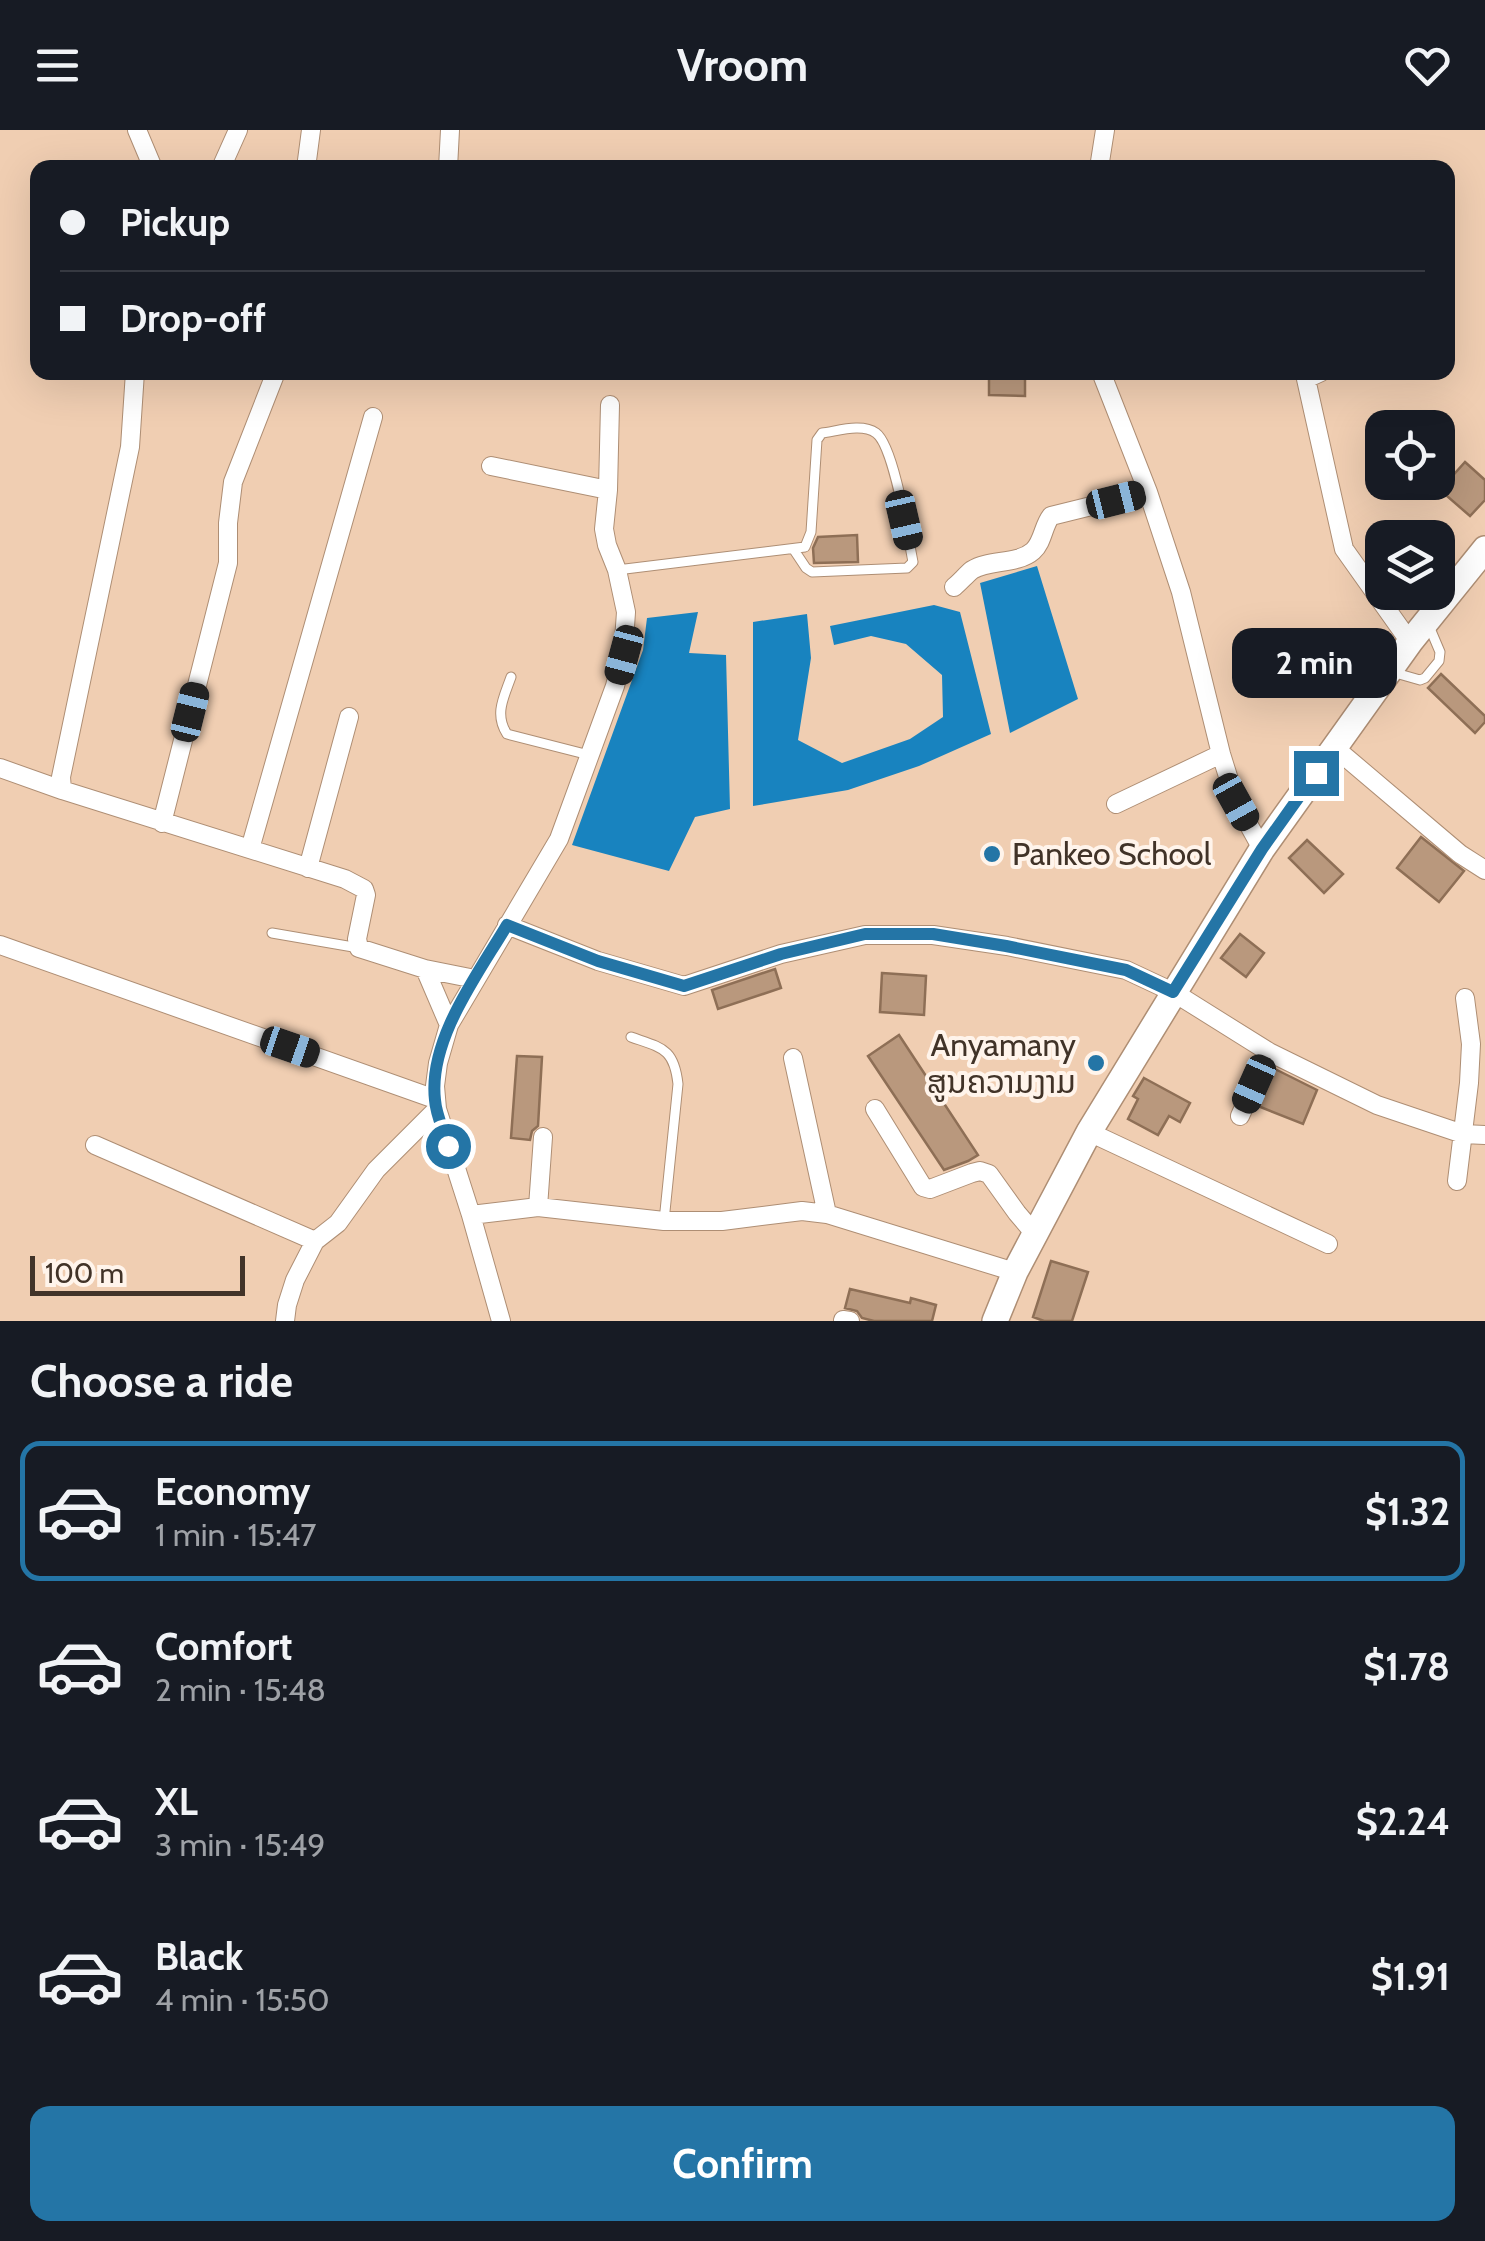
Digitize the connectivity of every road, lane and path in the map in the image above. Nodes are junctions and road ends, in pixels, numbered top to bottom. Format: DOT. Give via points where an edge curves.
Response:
graph roads {
  1 [pos="137,130"];
  2 [pos="238,130"];
  3 [pos="311,130"];
  4 [pos="450,130"];
  5 [pos="1105,130"];
  6 [pos="150,160"];
  7 [pos="225,160"];
  8 [pos="307,160"];
  9 [pos="448,160"];
  10 [pos="1100,160"];
  11 [pos="134,380"];
  12 [pos="273,380"];
  13 [pos="1105,380"];
  14 [pos="1306,380"];
  15 [pos="610,404"];
  16 [pos="373,417"];
  17 [pos="491,466"];
  18 [pos="608,490"];
  19 [pos="1148,492"];
  20 [pos="1485,549"];
  21 [pos="794,550"];
  22 [pos="618,570"];
  23 [pos="954,587"];
  24 [pos="1427,621"];
  25 [pos="1410,642"];
  26 [pos="1389,670"];
  27 [pos="511,676"];
  28 [pos="350,717"];
  29 [pos="1335,748"];
  30 [pos="1222,754"];
  31 [pos="589,756"];
  32 [pos="0,768"];
  33 [pos="62,790"];
  34 [pos="1116,804"];
  35 [pos="162,823"];
  36 [pos="250,849"];
  37 [pos="1262,849"];
  38 [pos="308,868"];
  39 [pos="1485,870"];
  40 [pos="507,925"];
  41 [pos="272,932"];
  42 [pos="0,944"];
  43 [pos="359,948"];
  44 [pos="424,969"];
  45 [pos="476,979"];
  46 [pos="1173,992"];
  47 [pos="1465,998"];
  48 [pos="449,1025"];
  49 [pos="631,1036"];
  50 [pos="1269,1052"];
  51 [pos="793,1058"];
  52 [pos="436,1104"];
  53 [pos="875,1109"];
  54 [pos="1240,1116"];
  55 [pos="1089,1132"];
  56 [pos="1463,1134"];
  57 [pos="1485,1135"];
  58 [pos="543,1136"];
  59 [pos="95,1146"];
  60 [pos="1457,1181"];
  61 [pos="538,1207"];
  62 [pos="827,1214"];
  63 [pos="471,1215"];
  64 [pos="664,1221"];
  65 [pos="1034,1233"];
  66 [pos="315,1241"];
  67 [pos="1328,1244"];
  68 [pos="1015,1272"];
  69 [pos="998,1320"];
  70 [pos="285,1321"];
  71 [pos="501,1321"];
  1 -- 6 [label="street"];
  2 -- 7 [label="street"];
  3 -- 8 [label="street"];
  4 -- 9 [label="street"];
  5 -- 10 [label="street"];
  11 -- 33 [label="street" via="130,447"];
  12 -- 35 [label="street" via="233,482 228,563"];
  13 -- 19 [label="street"];
  14 -- 25 [label="street" via="1344,549"];
  15 -- 18 [label="street"];
  16 -- 36 [label="street"];
  17 -- 18 [label="street"];
  18 -- 22 [label="street" via="604,529"];
  19 -- 23 [label="street" via="1051,516 1034,550 974,568"];
  19 -- 30 [label="street"];
  20 -- 24 [label="main road"];
  21 -- 21 [label="lane" via="812,572 912,565 890,455 879,434 864,428 822,432 810,532 805,547"];
  21 -- 22 [label="lane"];
  22 -- 31 [label="street" via="626,612 624,655"];
  24 -- 25 [label="main road"];
  24 -- 26 [label="lane" via="1439,661 1420,680"];
  25 -- 26 [label="main road"];
  26 -- 29 [label="main road"];
  27 -- 31 [label="lane" via="499,709 507,734"];
  28 -- 38 [label="street"];
  29 -- 37 [label="main road"];
  29 -- 39 [label="street"];
  30 -- 34 [label="street"];
  30 -- 37 [label="street" via="1236,802"];
  31 -- 40 [label="street" via="559,838"];
  32 -- 33 [label="street"];
  33 -- 35 [label="street"];
  35 -- 36 [label="street"];
  36 -- 38 [label="street"];
  37 -- 46 [label="main road"];
  38 -- 43 [label="street" via="364,888"];
  40 -- 45 [label="street"];
  40 -- 46 [label="street" via="684,986 865,934 933,934 1126,970"];
  41 -- 43 [label="lane"];
  42 -- 52 [label="street"];
  43 -- 44 [label="street"];
  44 -- 45 [label="street"];
  44 -- 48 [label="street"];
  45 -- 48 [label="street"];
  46 -- 50 [label="street"];
  46 -- 55 [label="main road"];
  47 -- 56 [label="street" via="1472,1044"];
  48 -- 52 [label="street"];
  49 -- 64 [label="lane" via="664,1049 676,1064"];
  50 -- 54 [label="street"];
  50 -- 56 [label="street" via="1378,1105"];
  51 -- 62 [label="street"];
  52 -- 63 [label="street"];
  52 -- 66 [label="street" via="338,1223"];
  53 -- 65 [label="street" via="923,1187 989,1174"];
  55 -- 65 [label="main road"];
  55 -- 67 [label="street"];
  56 -- 57 [label="street"];
  56 -- 60 [label="street"];
  58 -- 61 [label="street"];
  59 -- 66 [label="street"];
  61 -- 63 [label="street"];
  61 -- 64 [label="street"];
  62 -- 64 [label="street"];
  62 -- 68 [label="street"];
  63 -- 71 [label="street"];
  65 -- 68 [label="main road"];
  66 -- 70 [label="street" via="295,1280"];
  68 -- 69 [label="main road"];
}
